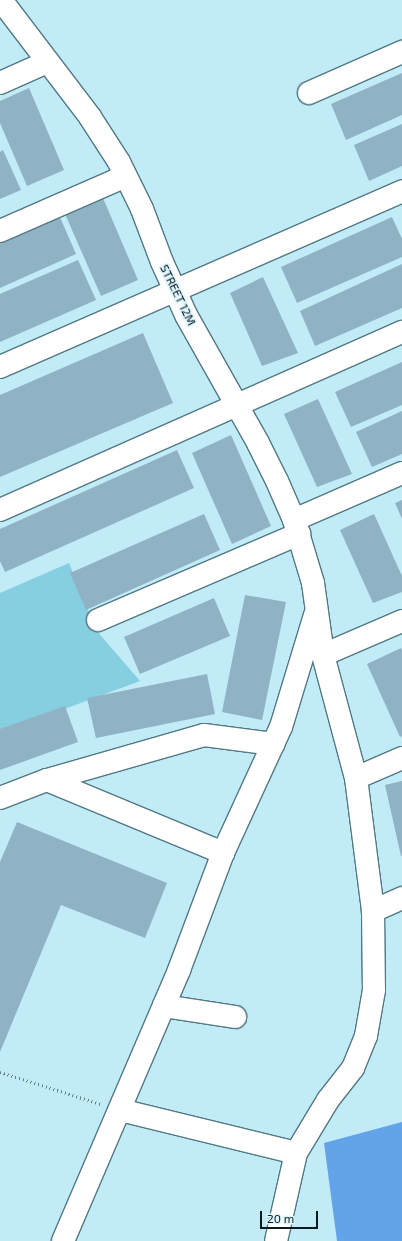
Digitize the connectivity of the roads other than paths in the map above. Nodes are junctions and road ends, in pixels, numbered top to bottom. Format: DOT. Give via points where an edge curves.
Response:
graph roads {
  1 [pos="1,0"];
  2 [pos="402,52"];
  3 [pos="47,62"];
  4 [pos="0,83"];
  5 [pos="309,92"];
  6 [pos="126,176"];
  7 [pos="402,191"];
  8 [pos="0,231"];
  9 [pos="175,290"];
  10 [pos="402,332"];
  11 [pos="0,367"];
  12 [pos="237,404"];
  13 [pos="402,473"];
  14 [pos="0,510"];
  15 [pos="296,527"];
  16 [pos="317,610"];
  17 [pos="98,620"];
  18 [pos="402,621"];
  19 [pos="323,655"];
  20 [pos="273,744"];
  21 [pos="402,758"];
  22 [pos="356,778"];
  23 [pos="46,780"];
  24 [pos="0,798"];
  25 [pos="223,853"];
  26 [pos="402,898"];
  27 [pos="373,911"];
  28 [pos="164,1006"];
  29 [pos="234,1016"];
  30 [pos="120,1110"];
  31 [pos="296,1153"];
  32 [pos="63,1241"];
  33 [pos="276,1241"];
  1 -- 3 [label="street, STREET 12M"];
  2 -- 5 [label="street"];
  3 -- 4 [label="street"];
  3 -- 6 [label="street, STREET 12M" via="90,118"];
  6 -- 8 [label="street"];
  6 -- 9 [label="street, STREET 12M"];
  7 -- 9 [label="street"];
  9 -- 11 [label="street"];
  9 -- 12 [label="street, STREET 12M" via="186,315"];
  10 -- 12 [label="street"];
  12 -- 14 [label="street"];
  12 -- 15 [label="street, STREET 12M" via="258,443"];
  13 -- 15 [label="street"];
  15 -- 16 [label="street, STREET 12M" via="313,583"];
  15 -- 17 [label="street"];
  16 -- 19 [label="street, STREET 12M"];
  16 -- 20 [label="street"];
  18 -- 19 [label="street"];
  19 -- 22 [label="street, STREET 12M"];
  20 -- 23 [label="street" via="204,735"];
  20 -- 25 [label="street"];
  21 -- 22 [label="street"];
  22 -- 27 [label="street, STREET 12M"];
  23 -- 24 [label="street"];
  23 -- 25 [label="street"];
  25 -- 28 [label="street"];
  26 -- 27 [label="street"];
  27 -- 31 [label="street, STREET 12M" via="374,990 366,1036 354,1068 328,1100"];
  28 -- 29 [label="street"];
  28 -- 30 [label="street"];
  30 -- 31 [label="street"];
  30 -- 32 [label="street"];
  31 -- 33 [label="street, STREET 12M"];
}
